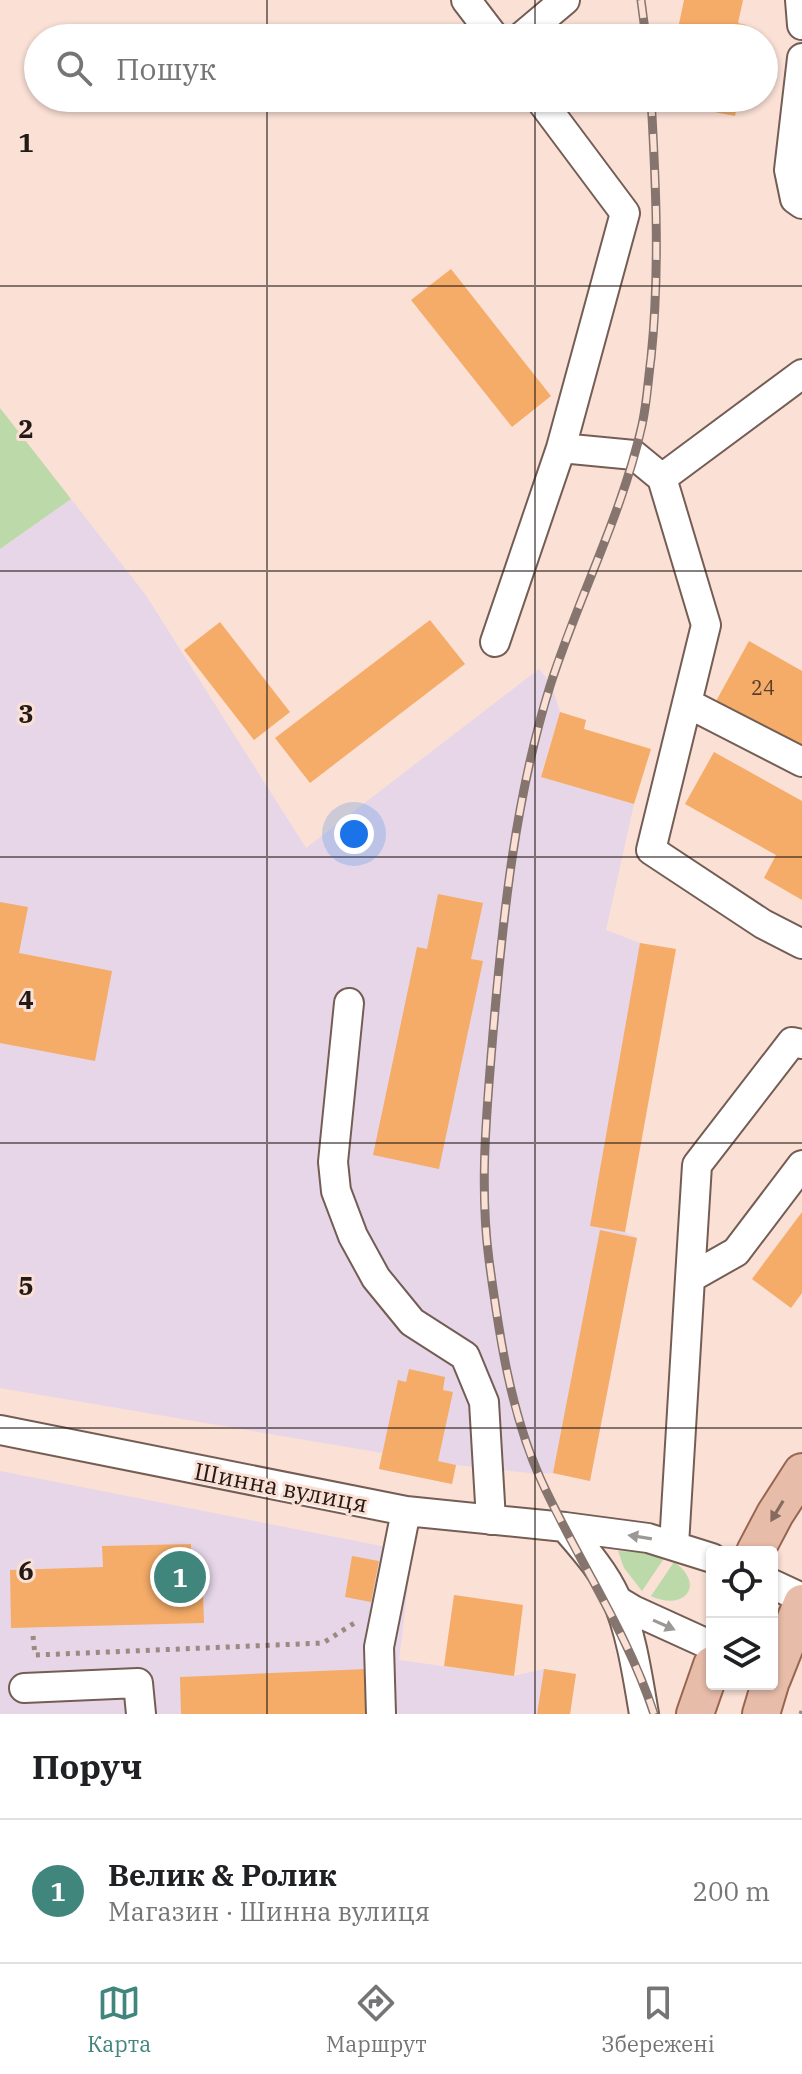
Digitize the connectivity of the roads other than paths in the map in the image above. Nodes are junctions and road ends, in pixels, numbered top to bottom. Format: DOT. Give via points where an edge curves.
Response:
graph roads {
  1 [pos="466,0"];
  2 [pos="565,0"];
  3 [pos="800,0"];
  4 [pos="484,24"];
  5 [pos="537,24"];
  6 [pos="802,25"];
  7 [pos="802,58"];
  8 [pos="549,112"];
  9 [pos="802,204"];
  10 [pos="802,374"];
  11 [pos="561,448"];
  12 [pos="662,478"];
  13 [pos="495,642"];
  14 [pos="687,703"];
  15 [pos="802,762"];
  16 [pos="802,944"];
  17 [pos="349,1003"];
  18 [pos="802,1044"];
  19 [pos="802,1165"];
  20 [pos="690,1278"];
  21 [pos="0,1430"];
  22 [pos="802,1472"];
  23 [pos="406,1511"];
  24 [pos="491,1520"];
  25 [pos="565,1527"];
  26 [pos="674,1545"];
  27 [pos="758,1546"];
  28 [pos="706,1556"];
  29 [pos="778,1587"];
  30 [pos="802,1600"];
  31 [pos="618,1601"];
  32 [pos="706,1643"];
  33 [pos="778,1661"];
  34 [pos="706,1682"];
  35 [pos="24,1688"];
  36 [pos="768,1690"];
  37 [pos="141,1714"];
  38 [pos="381,1714"];
  39 [pos="644,1714"];
  40 [pos="695,1714"];
  41 [pos="761,1714"];
  1 -- 4 [label="street"];
  2 -- 5 [label="street"];
  3 -- 6 [label="street"];
  7 -- 9 [label="street" via="789,170 795,199"];
  8 -- 11 [label="street" via="625,213"];
  10 -- 12 [label="street"];
  11 -- 12 [label="street" via="634,455"];
  11 -- 13 [label="street"];
  12 -- 14 [label="street" via="706,625"];
  14 -- 15 [label="street"];
  14 -- 16 [label="street" via="651,850"];
  17 -- 24 [label="street" via="333,1162 336,1191 376,1278 412,1322 465,1356 484,1402"];
  18 -- 20 [label="street" via="792,1042 697,1165"];
  19 -- 20 [label="street" via="736,1252"];
  20 -- 26 [label="street"];
  21 -- 23 [label="street, Шинна вулиця"];
  22 -- 27 [label="main road, one-way"];
  23 -- 24 [label="street, Шинна вулиця"];
  23 -- 38 [label="street" via="379,1647"];
  24 -- 25 [label="street, Шинна вулиця"];
  26 -- 25 [label="street, Шинна вулиця, one-way"];
  25 -- 31 [label="street"];
  26 -- 28 [label="street, Шинна вулиця"];
  29 -- 30 [label="street"];
  30 -- 33 [label="main road"];
  31 -- 32 [label="street, one-way"];
  31 -- 39 [label="street"];
  34 -- 40 [label="main road"];
  35 -- 37 [label="street" via="138,1683"];
  36 -- 41 [label="main road"];
}
